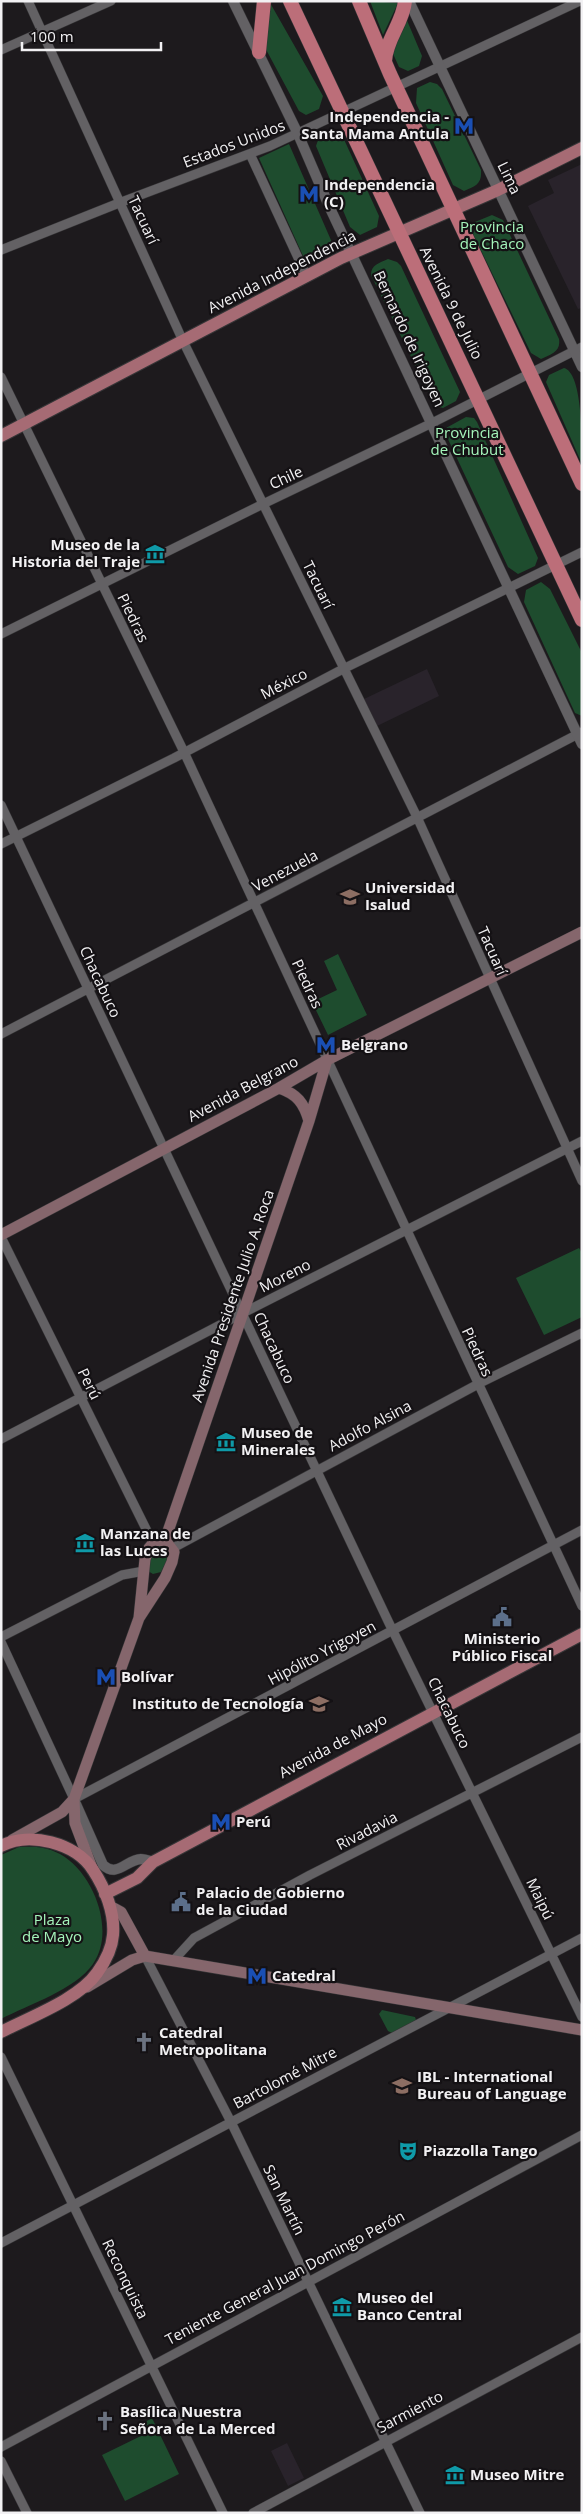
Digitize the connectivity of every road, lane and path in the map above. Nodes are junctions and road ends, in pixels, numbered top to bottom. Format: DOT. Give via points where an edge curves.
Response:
graph roads {
  1 [pos="28,1"];
  2 [pos="111,1"];
  3 [pos="233,1"];
  4 [pos="264,1"];
  5 [pos="290,1"];
  6 [pos="359,1"];
  7 [pos="404,1"];
  8 [pos="409,1"];
  9 [pos="580,1"];
  10 [pos="42,32"];
  11 [pos="1,50"];
  12 [pos="259,52"];
  13 [pos="384,61"];
  14 [pos="439,67"];
  15 [pos="396,87"];
  16 [pos="342,112"];
  17 [pos="298,134"];
  18 [pos="582,148"];
  19 [pos="250,154"];
  20 [pos="498,190"];
  21 [pos="119,202"];
  22 [pos="453,210"];
  23 [pos="400,233"];
  24 [pos="1,250"];
  25 [pos="352,254"];
  26 [pos="307,277"];
  27 [pos="183,341"];
  28 [pos="578,349"];
  29 [pos="582,367"];
  30 [pos="530,375"];
  31 [pos="1,377"];
  32 [pos="479,399"];
  33 [pos="432,423"];
  34 [pos="24,424"];
  35 [pos="1,436"];
  36 [pos="582,484"];
  37 [pos="263,504"];
  38 [pos="582,552"];
  39 [pos="555,565"];
  40 [pos="101,584"];
  41 [pos="507,589"];
  42 [pos="582,620"];
  43 [pos="1,634"];
  44 [pos="343,669"];
  45 [pos="580,737"];
  46 [pos="184,752"];
  47 [pos="1,805"];
  48 [pos="417,817"];
  49 [pos="16,837"];
  50 [pos="1,844"];
  51 [pos="254,904"];
  52 [pos="582,932"];
  53 [pos="489,980"];
  54 [pos="88,989"];
  55 [pos="1,1034"];
  56 [pos="327,1060"];
  57 [pos="279,1088"];
  58 [pos="309,1121"];
  59 [pos="582,1141"];
  60 [pos="165,1148"];
  61 [pos="566,1149"];
  62 [pos="582,1181"];
  63 [pos="406,1231"];
  64 [pos="1,1236"];
  65 [pos="243,1313"];
  66 [pos="582,1333"];
  67 [pos="477,1385"];
  68 [pos="80,1398"];
  69 [pos="1,1440"];
  70 [pos="317,1470"];
  71 [pos="582,1530"];
  72 [pos="153,1543"];
  73 [pos="169,1544"];
  74 [pos="552,1546"];
  75 [pos="144,1571"];
  76 [pos="165,1578"];
  77 [pos="582,1606"];
  78 [pos="139,1618"];
  79 [pos="394,1630"];
  80 [pos="582,1634"];
  81 [pos="1,1637"];
  82 [pos="1,1642"];
  83 [pos="433,1712"];
  84 [pos="582,1737"];
  85 [pos="474,1792"];
  86 [pos="74,1799"];
  87 [pos="4,1844"];
  88 [pos="153,1862"];
  89 [pos="93,1869"];
  90 [pos="107,1900"];
  91 [pos="582,1938"];
  92 [pos="552,1954"];
  93 [pos="145,1956"];
  94 [pos="173,1961"];
  95 [pos="83,1989"];
  96 [pos="450,2008"];
  97 [pos="582,2017"];
  98 [pos="582,2030"];
  99 [pos="1,2032"];
  100 [pos="1,2057"];
  101 [pos="231,2122"];
  102 [pos="582,2134"];
  103 [pos="73,2205"];
  104 [pos="1,2243"];
  105 [pos="309,2281"];
  106 [pos="582,2337"];
  107 [pos="152,2366"];
  108 [pos="386,2441"];
  109 [pos="1,2447"];
  110 [pos="1,2461"];
  111 [pos="26,2513"];
  112 [pos="223,2513"];
  113 [pos="253,2513"];
  114 [pos="420,2513"];
  1 -- 10 [label="street, Tacuarí"];
  2 -- 10 [label="street"];
  3 -- 12 [label="street, Bernardo de Irigoyen"];
  4 -- 12 [label="highway"];
  5 -- 16 [label="highway, Avenida 9 de Julio"];
  6 -- 13 [label="highway"];
  7 -- 13 [label="highway" via="403,13 388,44"];
  8 -- 14 [label="street, Lima"];
  9 -- 14 [label="street, Estados Unidos"];
  10 -- 11 [label="street"];
  10 -- 21 [label="street, Tacuarí"];
  12 -- 17 [label="street, Bernardo de Irigoyen"];
  13 -- 15 [label="highway"];
  14 -- 15 [label="street, Estados Unidos"];
  14 -- 20 [label="street, Lima"];
  15 -- 16 [label="street, Estados Unidos"];
  15 -- 22 [label="highway"];
  16 -- 17 [label="street, Estados Unidos"];
  16 -- 23 [label="highway, Avenida 9 de Julio"];
  17 -- 19 [label="street, Estados Unidos"];
  17 -- 25 [label="street, Bernardo de Irigoyen"];
  18 -- 20 [label="main road, Avenida Independencia"];
  19 -- 21 [label="street, Estados Unidos"];
  19 -- 26 [label="street"];
  20 -- 22 [label="main road, Avenida Independencia"];
  20 -- 28 [label="street, Lima"];
  21 -- 24 [label="street, Estados Unidos"];
  21 -- 27 [label="street, Tacuarí"];
  22 -- 23 [label="main road, Avenida Independencia"];
  22 -- 30 [label="highway"];
  23 -- 25 [label="main road, Avenida Independencia"];
  23 -- 32 [label="highway, Avenida 9 de Julio"];
  25 -- 26 [label="main road, Avenida Independencia"];
  25 -- 33 [label="street, Bernardo de Irigoyen"];
  26 -- 27 [label="main road, Avenida Independencia"];
  27 -- 34 [label="main road, Avenida Independencia"];
  27 -- 37 [label="street, Tacuarí"];
  28 -- 29 [label="street, Lima"];
  28 -- 30 [label="street, Chile"];
  30 -- 32 [label="street, Chile"];
  30 -- 36 [label="highway"];
  31 -- 34 [label="street, Piedras"];
  32 -- 33 [label="street, Chile"];
  32 -- 39 [label="highway, Avenida 9 de Julio"];
  33 -- 37 [label="street, Chile"];
  33 -- 41 [label="street, Bernardo de Irigoyen"];
  34 -- 35 [label="main road, Avenida Independencia"];
  34 -- 40 [label="street, Piedras"];
  37 -- 40 [label="street, Chile"];
  37 -- 44 [label="street, Tacuarí"];
  38 -- 39 [label="street, México"];
  39 -- 41 [label="street, México"];
  39 -- 42 [label="highway, Avenida 9 de Julio"];
  40 -- 43 [label="street, Chile"];
  40 -- 46 [label="street, Piedras"];
  41 -- 44 [label="street, México"];
  41 -- 45 [label="street, Bernardo de Irigoyen"];
  44 -- 46 [label="street, México"];
  44 -- 48 [label="street, Tacuarí"];
  45 -- 48 [label="street, Venezuela"];
  46 -- 49 [label="street, México"];
  46 -- 51 [label="street, Piedras"];
  47 -- 49 [label="street, Chacabuco"];
  48 -- 51 [label="street, Venezuela"];
  48 -- 53 [label="street, Tacuarí"];
  49 -- 50 [label="street, México"];
  49 -- 54 [label="street, Chacabuco"];
  51 -- 54 [label="street, Venezuela"];
  51 -- 56 [label="street, Piedras"];
  52 -- 53 [label="main road, Avenida Belgrano"];
  53 -- 56 [label="main road, Avenida Belgrano"];
  53 -- 61 [label="street, Tacuarí"];
  54 -- 55 [label="street, Venezuela"];
  54 -- 60 [label="street, Chacabuco"];
  56 -- 57 [label="main road, Avenida Belgrano"];
  56 -- 58 [label="main road, Avenida Presidente Julio A. Roca"];
  56 -- 63 [label="street, Piedras"];
  57 -- 58 [label="main road" via="298,1097"];
  57 -- 60 [label="main road, Avenida Belgrano"];
  58 -- 65 [label="main road, Avenida Presidente Julio A. Roca"];
  59 -- 61 [label="street, Moreno"];
  60 -- 64 [label="main road, Avenida Belgrano"];
  60 -- 65 [label="street, Chacabuco"];
  61 -- 62 [label="street, Tacuarí"];
  61 -- 63 [label="street, Moreno"];
  63 -- 65 [label="street, Moreno"];
  63 -- 67 [label="street, Piedras"];
  64 -- 68 [label="street, Perú"];
  65 -- 68 [label="street, Moreno"];
  65 -- 70 [label="street, Chacabuco"];
  65 -- 73 [label="main road, Avenida Presidente Julio A. Roca"];
  66 -- 67 [label="street, Adolfo Alsina"];
  67 -- 70 [label="street, Adolfo Alsina"];
  67 -- 74 [label="street, Piedras"];
  68 -- 69 [label="street, Moreno"];
  68 -- 72 [label="street, Perú"];
  70 -- 73 [label="street, Adolfo Alsina"];
  70 -- 79 [label="street, Chacabuco"];
  71 -- 74 [label="street, Hipólito Yrigoyen"];
  72 -- 73 [label="main road"];
  72 -- 75 [label="main road, Avenida Presidente Julio A. Roca" via="147,1552"];
  73 -- 76 [label="main road, Avenida Presidente Julio A. Roca" via="173,1558"];
  74 -- 77 [label="street, Piedras"];
  74 -- 79 [label="street, Hipólito Yrigoyen"];
  75 -- 76 [label="main road" via="154,1581"];
  75 -- 78 [label="main road, Avenida Presidente Julio A. Roca"];
  75 -- 81 [label="street" via="122,1575"];
  76 -- 78 [label="main road, Avenida Presidente Julio A. Roca"];
  78 -- 86 [label="main road, Avenida Presidente Julio A. Roca"];
  79 -- 83 [label="street, Chacabuco"];
  79 -- 86 [label="street, Hipólito Yrigoyen"];
  80 -- 83 [label="main road, Avenida de Mayo"];
  82 -- 86 [label="street"];
  83 -- 85 [label="street, Chacabuco"];
  83 -- 88 [label="main road, Avenida de Mayo"];
  84 -- 85 [label="street, Rivadavia"];
  85 -- 92 [label="street, Maipú"];
  85 -- 94 [label="street, Rivadavia" via="194,1938"];
  86 -- 87 [label="main road" via="62,1812"];
  86 -- 88 [label="street" via="106,1868 115,1870 140,1859"];
  86 -- 89 [label="main road" via="74,1820"];
  87 -- 89 [label="main road" via="38,1840 53,1842"];
  88 -- 90 [label="main road, Avenida de Mayo"];
  89 -- 90 [label="main road"];
  90 -- 93 [label="main road" via="122,1912"];
  90 -- 95 [label="main road" via="113,1936 110,1951"];
  91 -- 92 [label="street, Bartolomé Mitre"];
  92 -- 96 [label="street, Bartolomé Mitre"];
  92 -- 97 [label="street, Maipú"];
  93 -- 94 [label="main road"];
  93 -- 95 [label="main road" via="132,1960"];
  93 -- 101 [label="street, San Martín"];
  94 -- 96 [label="main road"];
  95 -- 99 [label="main road"];
  96 -- 98 [label="main road"];
  96 -- 101 [label="street, Bartolomé Mitre"];
  100 -- 103 [label="street, Reconquista"];
  101 -- 103 [label="street, Bartolomé Mitre"];
  101 -- 105 [label="street, San Martín"];
  102 -- 105 [label="street, Teniente General Juan Domingo Perón"];
  103 -- 104 [label="street, Bartolomé Mitre"];
  103 -- 107 [label="street, Reconquista"];
  105 -- 107 [label="street, Teniente General Juan Domingo Perón"];
  105 -- 108 [label="street, San Martín"];
  106 -- 108 [label="street, Sarmiento"];
  107 -- 109 [label="street, Teniente General Juan Domingo Perón"];
  107 -- 112 [label="street, Reconquista"];
  108 -- 113 [label="street, Sarmiento"];
  108 -- 114 [label="street, San Martín"];
  110 -- 111 [label="street"];
}
